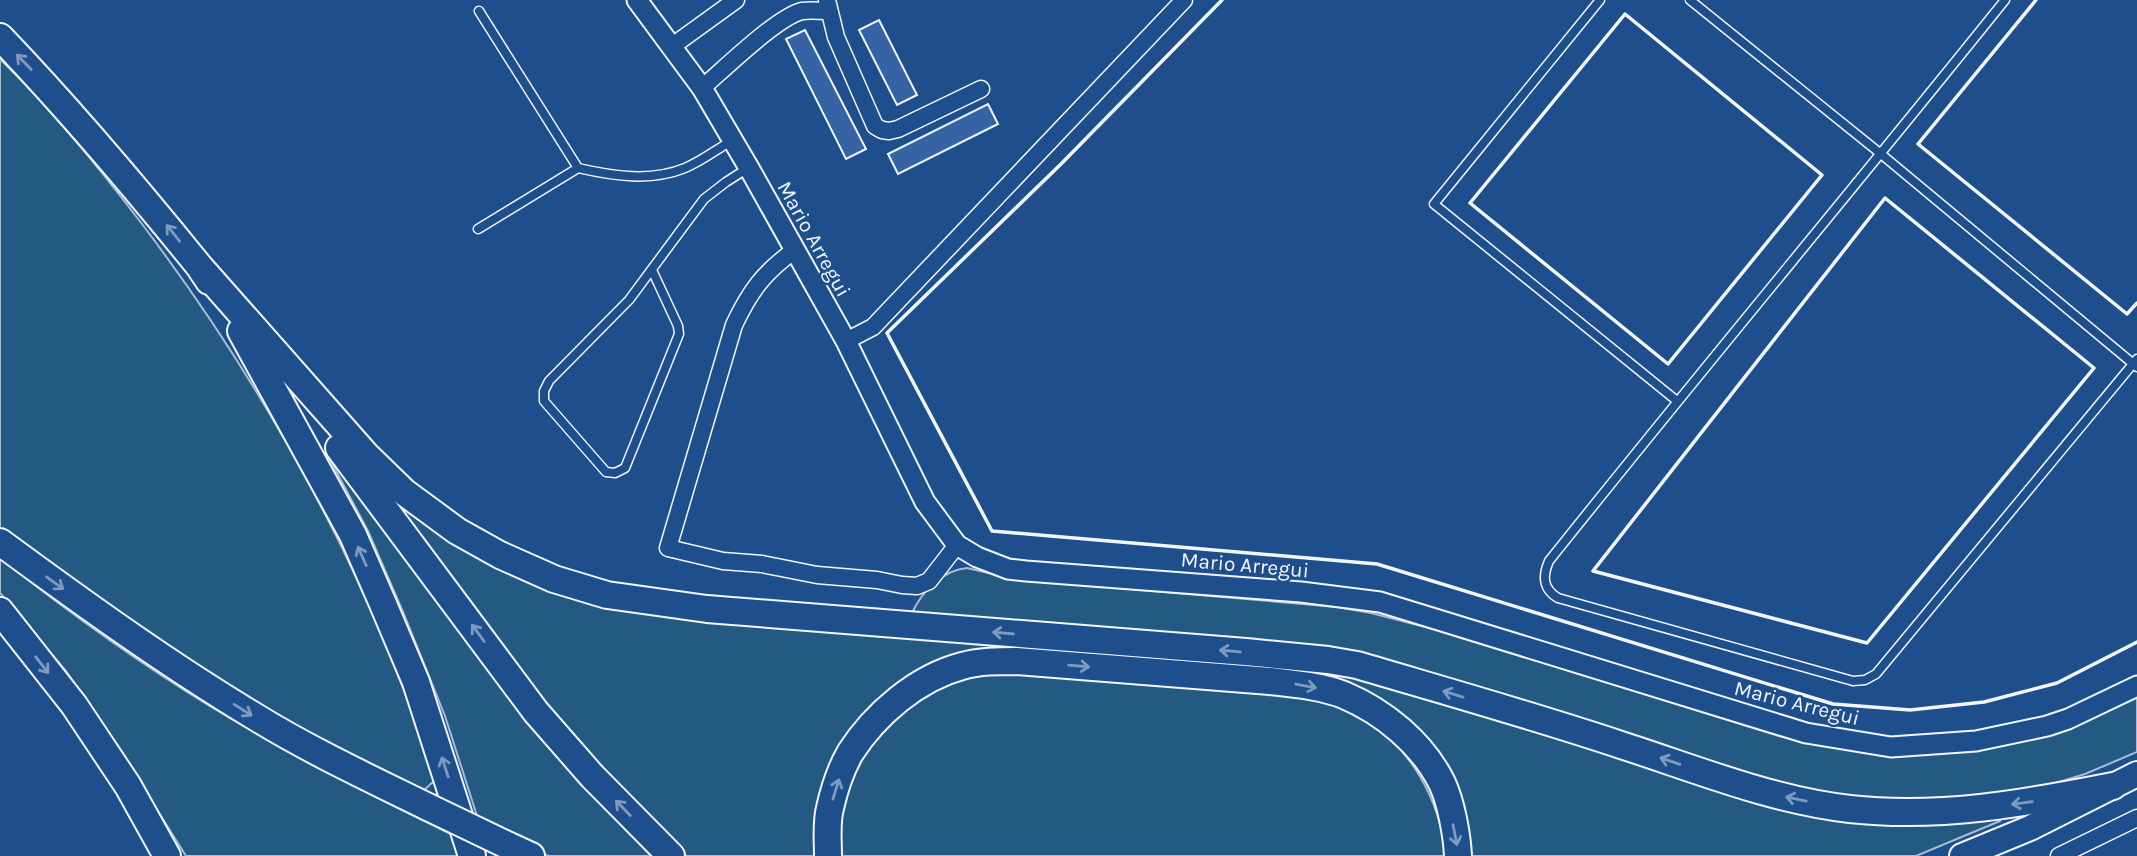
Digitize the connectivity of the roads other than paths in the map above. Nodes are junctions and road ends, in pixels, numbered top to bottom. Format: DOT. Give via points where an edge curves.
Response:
graph roads {
  1 [pos="637,0"];
  2 [pos="736,0"];
  3 [pos="1184,0"];
  4 [pos="1600,0"];
  5 [pos="1690,0"];
  6 [pos="2005,0"];
  7 [pos="828,6"];
  8 [pos="479,11"];
  9 [pos="0,37"];
  10 [pos="671,47"];
  11 [pos="702,88"];
  12 [pos="981,89"];
  13 [pos="733,141"];
  14 [pos="1881,154"];
  15 [pos="578,168"];
  16 [pos="749,168"];
  17 [pos="478,229"];
  18 [pos="795,250"];
  19 [pos="200,266"];
  20 [pos="652,270"];
  21 [pos="846,341"];
  22 [pos="2136,363"];
  23 [pos="1677,401"];
  24 [pos="0,542"];
  25 [pos="957,545"];
  26 [pos="0,611"];
  27 [pos="2137,686"];
  28 [pos="2137,774"];
  29 [pos="2113,786"];
  30 [pos="2137,818"];
  31 [pos="519,850"];
  32 [pos="2084,850"];
  33 [pos="167,856"];
  34 [pos="472,856"];
  35 [pos="671,856"];
  36 [pos="828,856"];
  37 [pos="1458,856"];
  38 [pos="1962,856"];
  39 [pos="2059,856"];
  1 -- 10 [label="street, Mario Arregui"];
  2 -- 10 [label="street"];
  3 -- 21 [label="street" via="873,327"];
  4 -- 23 [label="lane" via="1434,204"];
  5 -- 14 [label="lane"];
  6 -- 14 [label="lane"];
  7 -- 11 [label="street" via="789,17"];
  7 -- 12 [label="street" via="836,37 869,113 882,130 898,129"];
  8 -- 15 [label="lane"];
  19 -- 9 [label="highway, one-way" via="66,107"];
  10 -- 11 [label="street, Mario Arregui"];
  11 -- 13 [label="street, Mario Arregui"];
  13 -- 15 [label="lane" via="687,167 660,176 612,176"];
  13 -- 16 [label="street, Mario Arregui"];
  14 -- 22 [label="lane"];
  14 -- 23 [label="lane"];
  15 -- 17 [label="lane"];
  16 -- 18 [label="street, Mario Arregui"];
  16 -- 20 [label="lane" via="704,199"];
  18 -- 21 [label="street, Mario Arregui"];
  18 -- 25 [label="street" via="758,282 734,325 668,548 723,561 917,586 929,581"];
  29 -- 19 [label="highway, one-way" via="1976,809 1850,809 1735,783 1618,743 1348,664 706,609 607,594 554,579 500,555 457,531 404,492"];
  34 -- 19 [label="highway, one-way" via="416,682 353,535 249,343"];
  35 -- 19 [label="highway, one-way" via="536,712"];
  20 -- 20 [label="lane" via="544,391 544,401 606,472 625,468 679,334"];
  21 -- 25 [label="street, Mario Arregui" via="925,502"];
  22 -- 23 [label="lane" via="1876,674 1853,681 1549,593 1544,583 1549,561"];
  24 -- 31 [label="highway, one-way, bridge" via="156,654 256,718"];
  25 -- 27 [label="street, Mario Arregui" via="1008,569 1380,602 1806,733 1891,747 1976,741 2047,726"];
  26 -- 33 [label="highway, one-way" via="74,705 128,786"];
  28 -- 29 [label="main road"];
  29 -- 38 [label="main road"];
  30 -- 32 [label="street"];
  32 -- 39 [label="street"];
  36 -- 37 [label="highway, one-way" via="829,811 839,778 849,754 885,711 910,691 961,666 1016,661 1270,681 1342,695 1398,728 1424,756 1442,784"];
}
